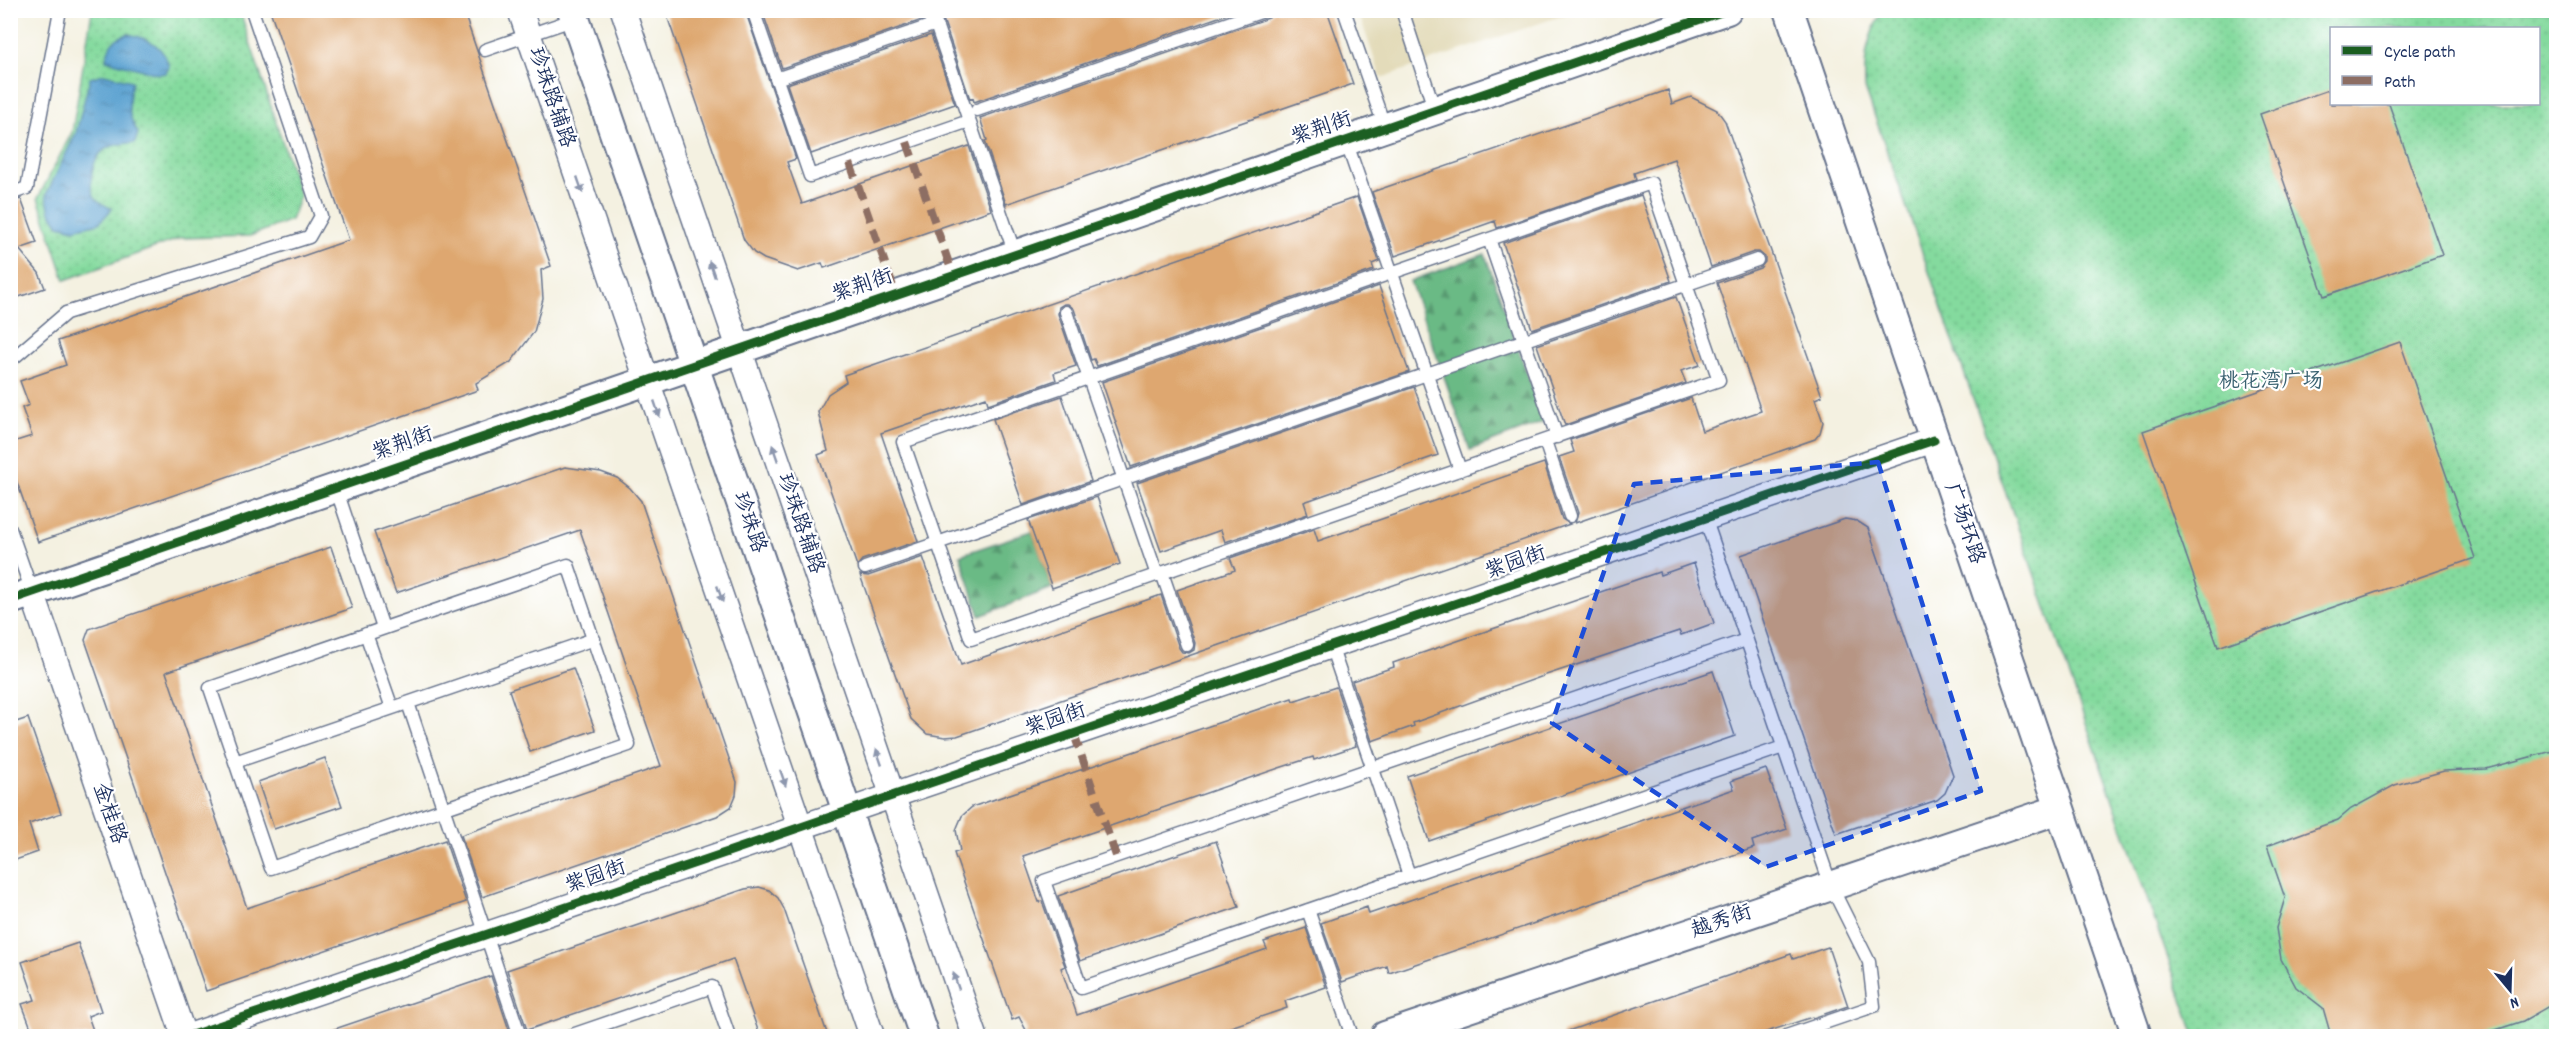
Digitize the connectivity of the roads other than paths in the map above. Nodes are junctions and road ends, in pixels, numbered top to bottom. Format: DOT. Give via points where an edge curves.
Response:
graph roads {
  1 [pos="60,10"];
  2 [pos="252,10"];
  3 [pos="520,10"];
  4 [pos="623,10"];
  5 [pos="753,10"];
  6 [pos="931,10"];
  7 [pos="1266,10"];
  8 [pos="1344,10"];
  9 [pos="1402,10"];
  10 [pos="1727,10"];
  11 [pos="1789,10"];
  12 [pos="573,15"];
  13 [pos="936,24"];
  14 [pos="529,35"];
  15 [pos="485,50"];
  16 [pos="776,79"];
  17 [pos="978,110"];
  18 [pos="1435,111"];
  19 [pos="969,121"];
  20 [pos="1385,128"];
  21 [pos="1346,141"];
  22 [pos="10,194"];
  23 [pos="1489,239"];
  24 [pos="1015,254"];
  25 [pos="1757,261"];
  26 [pos="1391,273"];
  27 [pos="1686,285"];
  28 [pos="1066,312"];
  29 [pos="1524,341"];
  30 [pos="739,349"];
  31 [pos="10,361"];
  32 [pos="693,364"];
  33 [pos="1427,374"];
  34 [pos="1089,377"];
  35 [pos="647,380"];
  36 [pos="1551,439"];
  37 [pos="1934,440"];
  38 [pos="1460,470"];
  39 [pos="1124,479"];
  40 [pos="336,488"];
  41 [pos="1570,516"];
  42 [pos="1705,518"];
  43 [pos="10,529"];
  44 [pos="938,543"];
  45 [pos="865,568"];
  46 [pos="1159,574"];
  47 [pos="21,596"];
  48 [pos="383,628"];
  49 [pos="366,634"];
  50 [pos="594,639"];
  51 [pos="1746,640"];
  52 [pos="1186,645"];
  53 [pos="1331,646"];
  54 [pos="408,703"];
  55 [pos="392,708"];
  56 [pos="1783,747"];
  57 [pos="235,762"];
  58 [pos="1372,768"];
  59 [pos="893,796"];
  60 [pos="444,809"];
  61 [pos="2060,809"];
  62 [pos="847,812"];
  63 [pos="800,827"];
  64 [pos="1410,875"];
  65 [pos="1831,886"];
  66 [pos="1308,910"];
  67 [pos="485,935"];
  68 [pos="1412,1033"];
  69 [pos="186,1036"];
  70 [pos="520,1036"];
  71 [pos="569,1036"];
  72 [pos="729,1036"];
  73 [pos="872,1036"];
  74 [pos="924,1036"];
  75 [pos="975,1036"];
  76 [pos="1352,1036"];
  77 [pos="1385,1036"];
  78 [pos="1785,1036"];
  79 [pos="2137,1036"];
  1 -- 22 [label="lane" via="27,188"];
  2 -- 31 [label="lane" via="321,216 309,237 66,313"];
  3 -- 14 [label="street, 珍珠路辅路"];
  30 -- 4 [label="street, 珍珠路辅路, one-way"];
  5 -- 16 [label="lane"];
  6 -- 13 [label="lane"];
  7 -- 17 [label="lane"];
  8 -- 20 [label="lane"];
  9 -- 18 [label="lane"];
  10 -- 18 [label="street, 紫荆街"];
  11 -- 37 [label="street, 广场环路"];
  12 -- 14 [label="lane"];
  12 -- 32 [label="street, 珍珠路"];
  13 -- 16 [label="lane"];
  13 -- 19 [label="lane"];
  14 -- 15 [label="lane"];
  14 -- 35 [label="street, 珍珠路辅路, one-way"];
  16 -- 19 [label="lane" via="810,176"];
  18 -- 20 [label="street, 紫荆街"];
  19 -- 24 [label="lane"];
  20 -- 21 [label="street, 紫荆街"];
  21 -- 24 [label="street, 紫荆街"];
  21 -- 26 [label="lane"];
  23 -- 26 [label="lane"];
  23 -- 27 [label="lane" via="1651,183"];
  23 -- 29 [label="lane"];
  24 -- 30 [label="street, 紫荆街"];
  25 -- 27 [label="lane"];
  26 -- 33 [label="lane"];
  26 -- 34 [label="lane"];
  27 -- 29 [label="lane"];
  27 -- 36 [label="lane" via="1719,380"];
  28 -- 34 [label="lane"];
  29 -- 33 [label="lane"];
  29 -- 36 [label="lane"];
  30 -- 32 [label="street, 紫荆街"];
  59 -- 30 [label="street, 珍珠路辅路, one-way"];
  32 -- 35 [label="street, 紫荆街"];
  32 -- 62 [label="street, 珍珠路"];
  33 -- 38 [label="lane"];
  33 -- 39 [label="lane"];
  34 -- 39 [label="lane"];
  34 -- 44 [label="lane" via="903,442"];
  35 -- 40 [label="street, 紫荆街"];
  35 -- 63 [label="street, 珍珠路辅路, one-way"];
  36 -- 38 [label="lane"];
  36 -- 41 [label="lane"];
  37 -- 42 [label="street, 紫园街"];
  37 -- 61 [label="street, 广场环路"];
  38 -- 46 [label="lane"];
  39 -- 44 [label="lane"];
  39 -- 46 [label="lane"];
  40 -- 47 [label="street, 紫荆街"];
  40 -- 48 [label="lane"];
  42 -- 51 [label="lane"];
  42 -- 53 [label="street, 紫园街"];
  43 -- 47 [label="lane"];
  44 -- 45 [label="lane"];
  44 -- 46 [label="lane" via="971,639"];
  46 -- 52 [label="lane"];
  47 -- 69 [label="street, 金桂路"];
  48 -- 49 [label="lane"];
  48 -- 50 [label="lane" via="568,565"];
  49 -- 55 [label="lane"];
  49 -- 57 [label="lane" via="210,688"];
  50 -- 54 [label="lane"];
  50 -- 60 [label="lane" via="629,745"];
  51 -- 56 [label="lane"];
  51 -- 58 [label="lane"];
  53 -- 58 [label="lane"];
  53 -- 59 [label="street, 紫园街"];
  54 -- 55 [label="lane"];
  54 -- 60 [label="lane"];
  55 -- 57 [label="lane"];
  56 -- 64 [label="lane"];
  56 -- 65 [label="lane"];
  57 -- 60 [label="lane" via="271,868"];
  58 -- 64 [label="lane"];
  58 -- 66 [label="lane" via="1044,881 1081,988"];
  59 -- 62 [label="street, 紫园街"];
  75 -- 59 [label="street, 珍珠路辅路, one-way"];
  60 -- 67 [label="lane"];
  61 -- 65 [label="street, 越秀街"];
  61 -- 79 [label="street, 广场环路"];
  62 -- 63 [label="street, 紫园街"];
  62 -- 74 [label="street, 珍珠路"];
  63 -- 67 [label="street, 紫园街"];
  63 -- 73 [label="street, 珍珠路辅路"];
  64 -- 66 [label="lane"];
  65 -- 68 [label="street, 越秀街"];
  65 -- 78 [label="lane" via="1869,962 1874,1006"];
  66 -- 76 [label="lane"];
  67 -- 69 [label="street, 紫园街"];
  67 -- 70 [label="lane"];
  68 -- 77 [label="street, 越秀街"];
  71 -- 72 [label="lane" via="712,987"];
}
